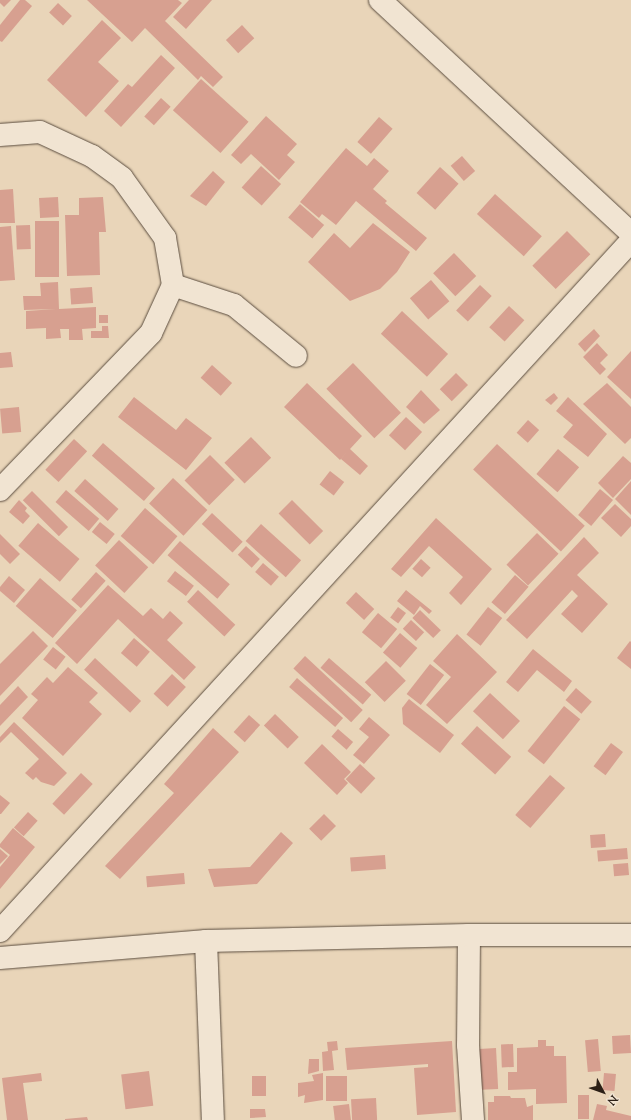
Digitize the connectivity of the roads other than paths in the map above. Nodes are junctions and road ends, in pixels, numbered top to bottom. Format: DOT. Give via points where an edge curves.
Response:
graph roads {
  1 [pos="380,0"];
  2 [pos="0,135"];
  3 [pos="631,233"];
  4 [pos="631,241"];
  5 [pos="173,285"];
  6 [pos="296,356"];
  7 [pos="0,490"];
  8 [pos="0,931"];
  9 [pos="469,935"];
  10 [pos="631,935"];
  11 [pos="206,941"];
  12 [pos="0,958"];
  13 [pos="213,1120"];
  14 [pos="473,1120"];
  1 -- 3 [label="street"];
  2 -- 5 [label="street" via="40,132 92,156 122,178 165,238"];
  4 -- 8 [label="street"];
  5 -- 6 [label="street" via="234,305"];
  5 -- 7 [label="street" via="151,333"];
  9 -- 10 [label="street"];
  9 -- 11 [label="street"];
  9 -- 14 [label="street" via="468,1045"];
  11 -- 12 [label="street"];
  11 -- 13 [label="street"];
}
